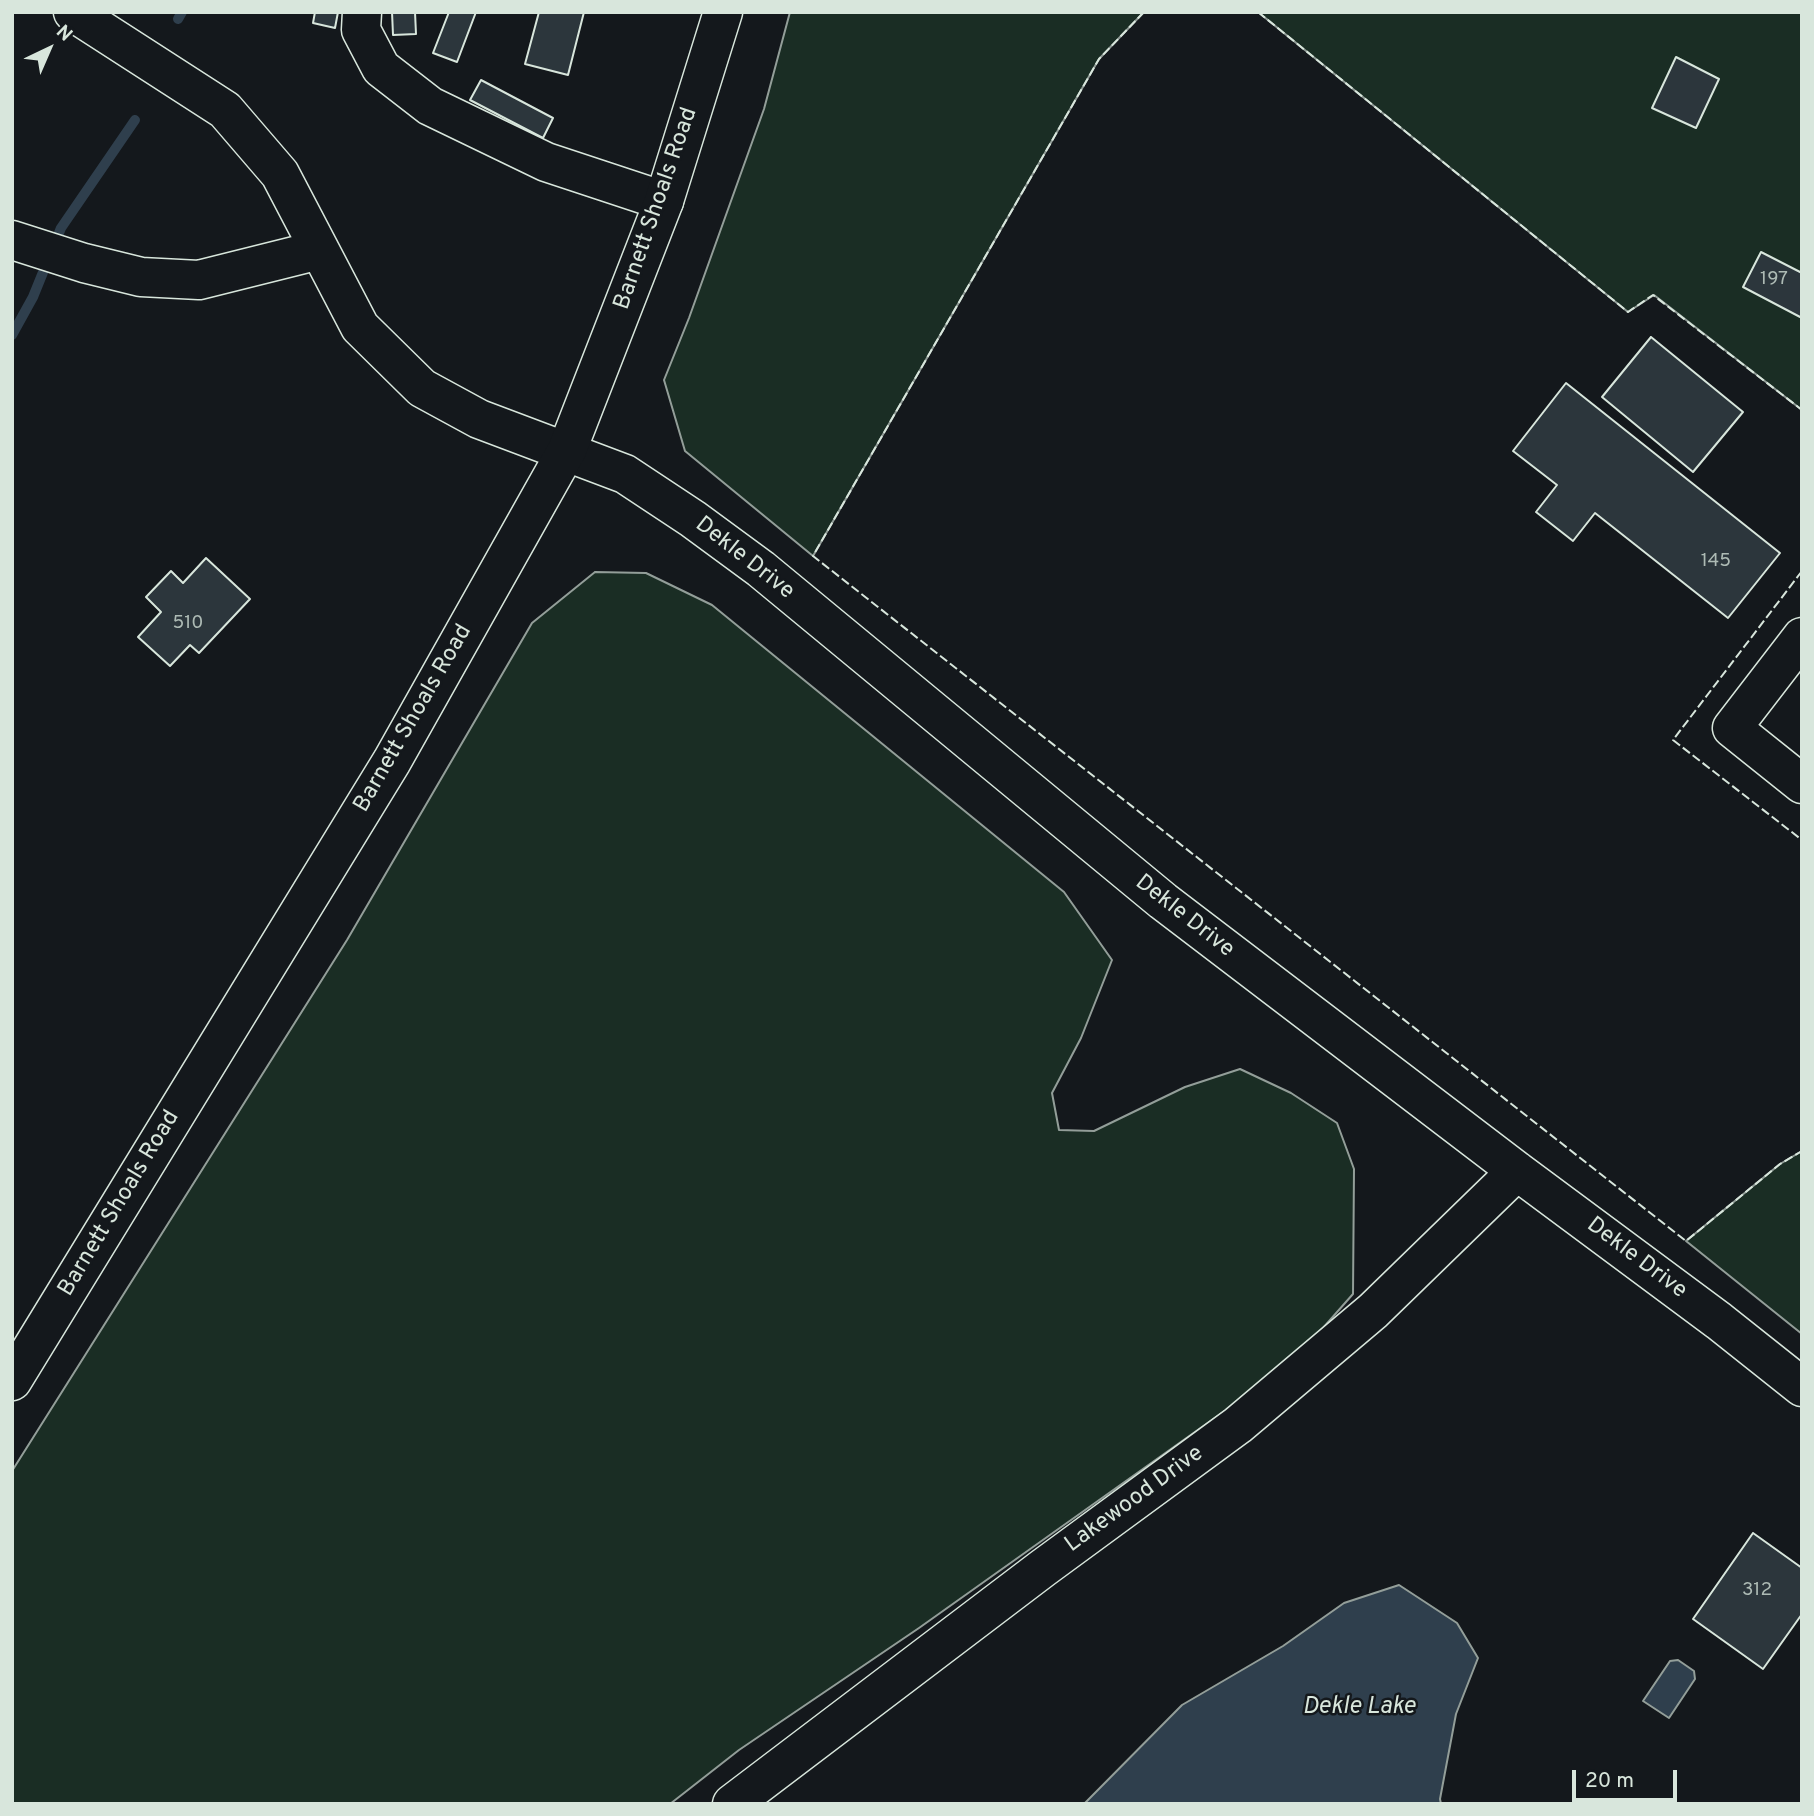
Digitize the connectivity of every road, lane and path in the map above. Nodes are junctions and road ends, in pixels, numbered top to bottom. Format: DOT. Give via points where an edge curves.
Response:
graph roads {
  1 [pos="74,12"];
  2 [pos="362,12"];
  3 [pos="723,12"];
  4 [pos="664,201"];
  5 [pos="13,240"];
  6 [pos="319,250"];
  7 [pos="567,450"];
  8 [pos="1802,637"];
  9 [pos="1802,783"];
  10 [pos="1517,1171"];
  11 [pos="12,1381"];
  12 [pos="1802,1387"];
  13 [pos="732,1804"];
  1 -- 6 [label="street, Dekle Drive" via="225,110 280,174"];
  2 -- 4 [label="street" via="361,30 381,68 430,107 546,162"];
  3 -- 4 [label="street, Barnett Shoals Road"];
  4 -- 7 [label="street, Barnett Shoals Road"];
  5 -- 6 [label="street" via="141,277 199,280"];
  6 -- 7 [label="street, Dekle Drive" via="360,327 422,388 479,419"];
  7 -- 10 [label="street, Dekle Drive" via="625,474 752,562 1163,901"];
  7 -- 11 [label="street, Barnett Shoals Road" via="392,761"];
  8 -- 9 [label="street" via="1732,728"];
  10 -- 12 [label="street, Dekle Drive"];
  10 -- 13 [label="street, Lakewood Drive" via="1373,1311 1238,1425"];
}
